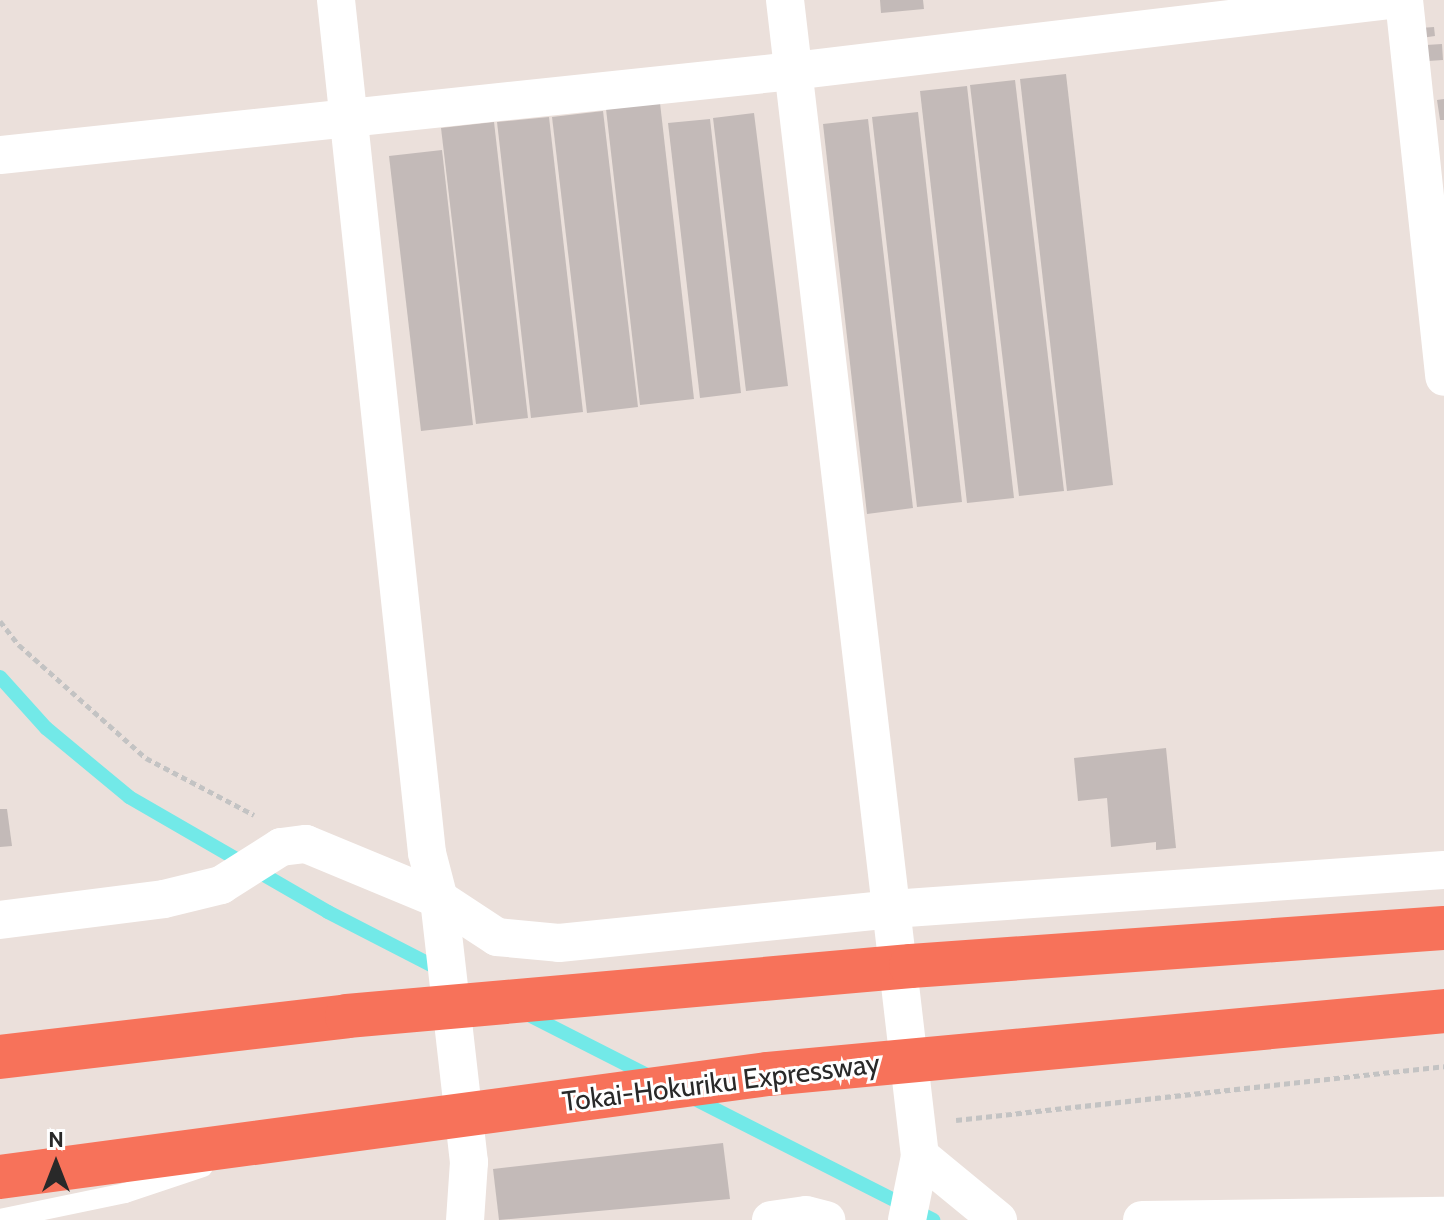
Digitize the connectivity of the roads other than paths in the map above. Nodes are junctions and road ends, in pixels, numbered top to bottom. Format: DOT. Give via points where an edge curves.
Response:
graph roads {
  1 [pos="336,0"];
  2 [pos="785,0"];
  3 [pos="1389,0"];
  4 [pos="1404,0"];
  5 [pos="793,71"];
  6 [pos="350,117"];
  7 [pos="0,155"];
  8 [pos="1444,377"];
  9 [pos="1444,870"];
  10 [pos="892,909"];
  11 [pos="441,916"];
  12 [pos="0,920"];
  13 [pos="1444,928"];
  14 [pos="1444,1011"];
  15 [pos="0,1057"];
  16 [pos="295,1136"];
  17 [pos="919,1150"];
  18 [pos="0,1177"];
  19 [pos="1444,1216"];
  20 [pos="0,1219"];
  21 [pos="465,1220"];
  22 [pos="771,1220"];
  23 [pos="826,1220"];
  24 [pos="907,1220"];
  25 [pos="998,1220"];
  26 [pos="1142,1220"];
  1 -- 6 [label="street"];
  2 -- 5 [label="street"];
  3 -- 5 [label="street"];
  4 -- 8 [label="street"];
  5 -- 6 [label="street"];
  5 -- 10 [label="street"];
  6 -- 7 [label="street"];
  6 -- 11 [label="street" via="427,853"];
  9 -- 10 [label="street"];
  10 -- 11 [label="street" via="559,943 497,937"];
  10 -- 17 [label="street"];
  11 -- 12 [label="street" via="294,845 221,885 164,899"];
  11 -- 21 [label="street" via="469,1162"];
  13 -- 15 [label="highway" via="911,966 347,1016"];
  14 -- 16 [label="highway, Tokai-Hokuriku Expressway" via="768,1074"];
  16 -- 18 [label="highway, Tokai-Hokuriku Expressway"];
  16 -- 20 [label="lane" via="125,1193"];
  17 -- 24 [label="street"];
  17 -- 25 [label="street"];
  19 -- 26 [label="street"];
  22 -- 23 [label="street" via="806,1215"];
}
